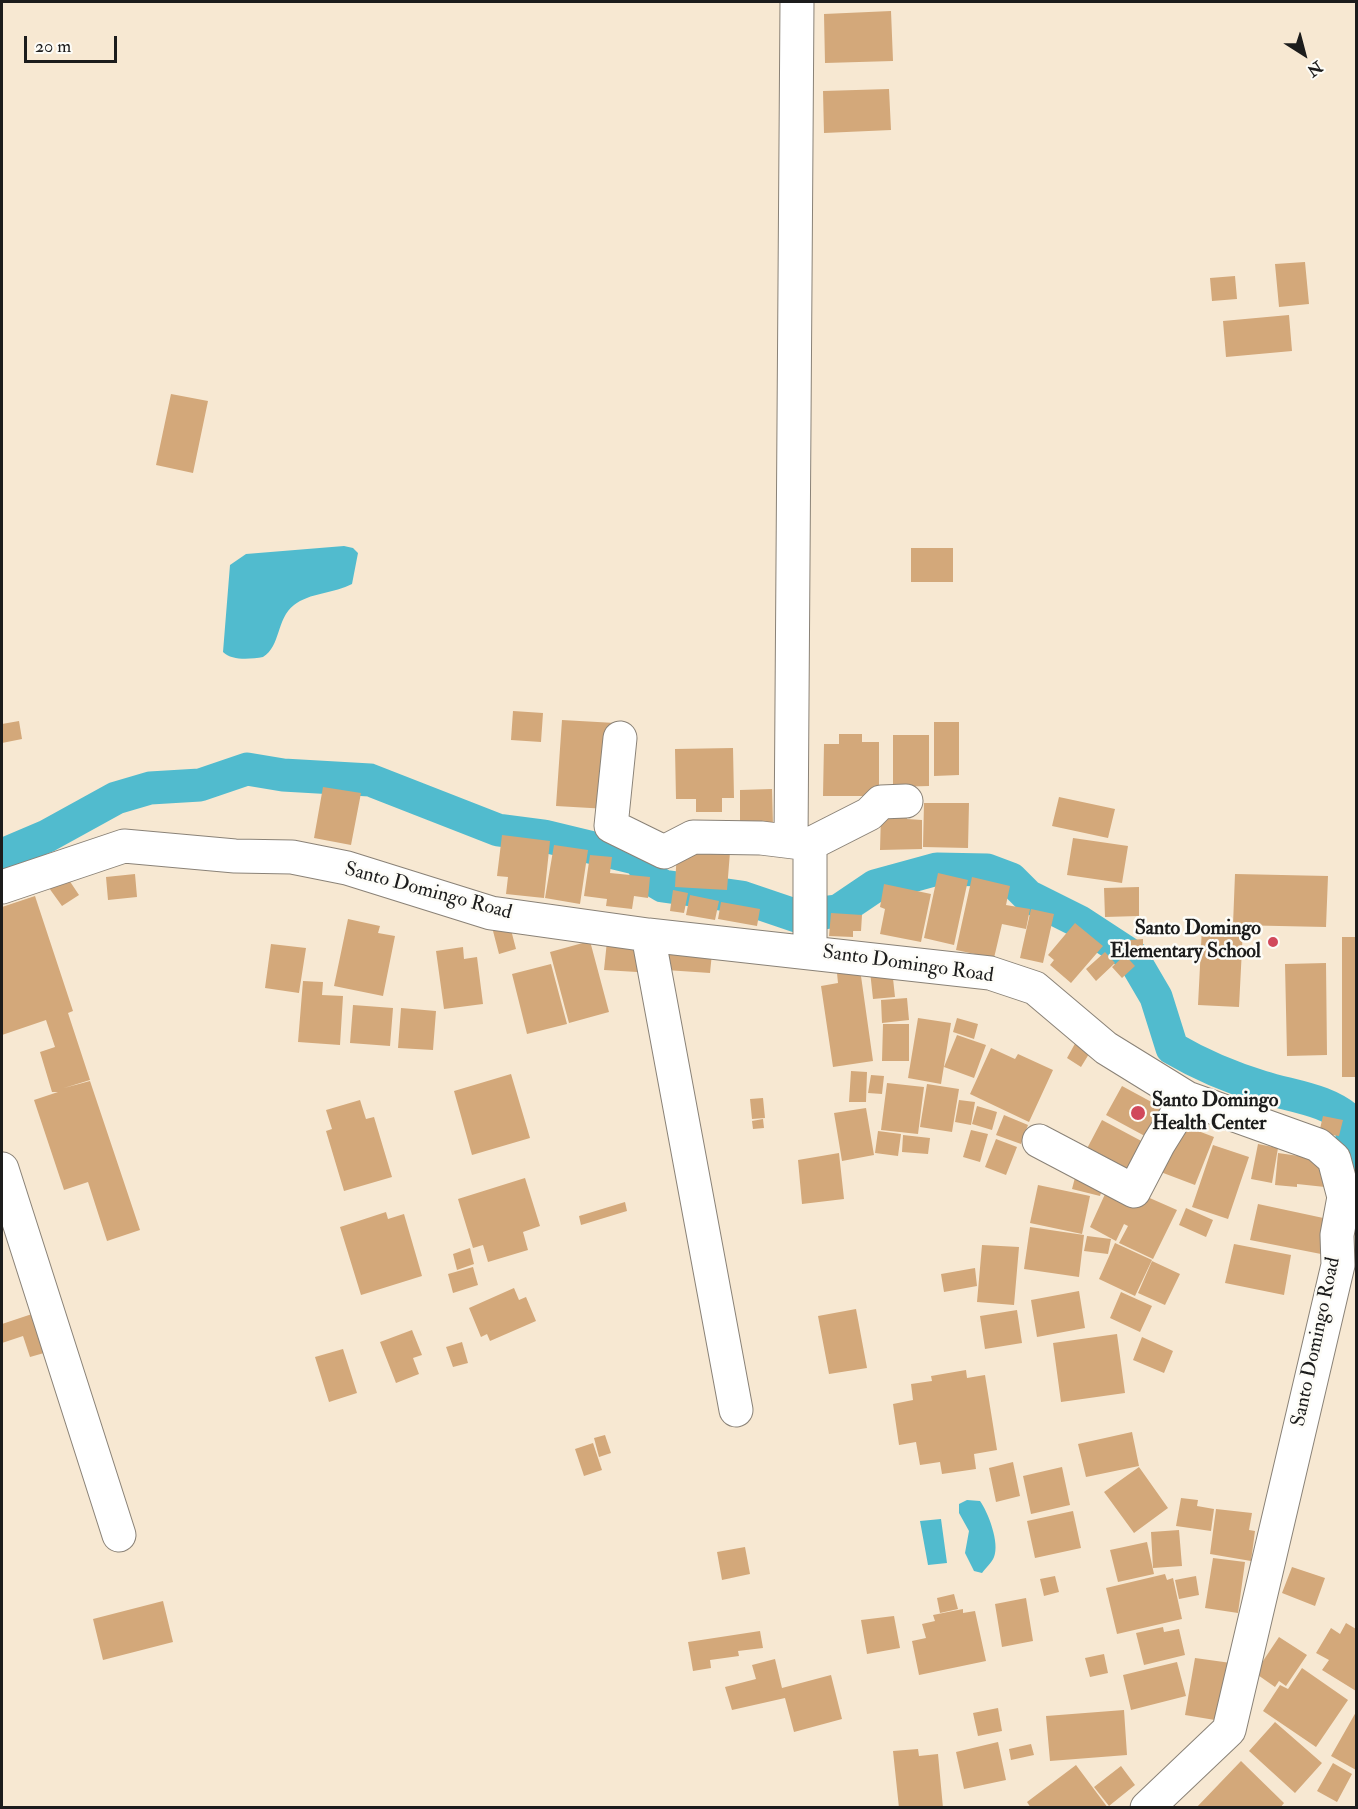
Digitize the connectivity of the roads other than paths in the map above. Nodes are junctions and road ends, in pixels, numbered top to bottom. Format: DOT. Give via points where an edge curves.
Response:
graph roads {
  1 [pos="797,2"];
  2 [pos="620,738"];
  3 [pos="906,801"];
  4 [pos="801,842"];
  5 [pos="2,888"];
  6 [pos="810,927"];
  7 [pos="648,935"];
  8 [pos="1187,1098"];
  9 [pos="1039,1141"];
  10 [pos="2,1169"];
  11 [pos="1347,1231"];
  12 [pos="736,1410"];
  13 [pos="119,1535"];
  14 [pos="1147,1808"];
  1 -- 4 [label="street"];
  2 -- 4 [label="street" via="611,826 664,852 693,837"];
  3 -- 4 [label="street" via="881,802 869,814"];
  4 -- 6 [label="street"];
  5 -- 7 [label="street, Santo Domingo Road" via="124,846 292,858 347,868 491,913"];
  6 -- 7 [label="street, Santo Domingo Road"];
  6 -- 8 [label="street, Santo Domingo Road" via="1035,988 1106,1048"];
  7 -- 12 [label="street"];
  8 -- 9 [label="street" via="1134,1191"];
  8 -- 11 [label="street, Santo Domingo Road" via="1318,1145 1334,1159 1344,1197"];
  10 -- 13 [label="street"];
  11 -- 14 [label="street, Santo Domingo Road" via="1229,1730"];
}
